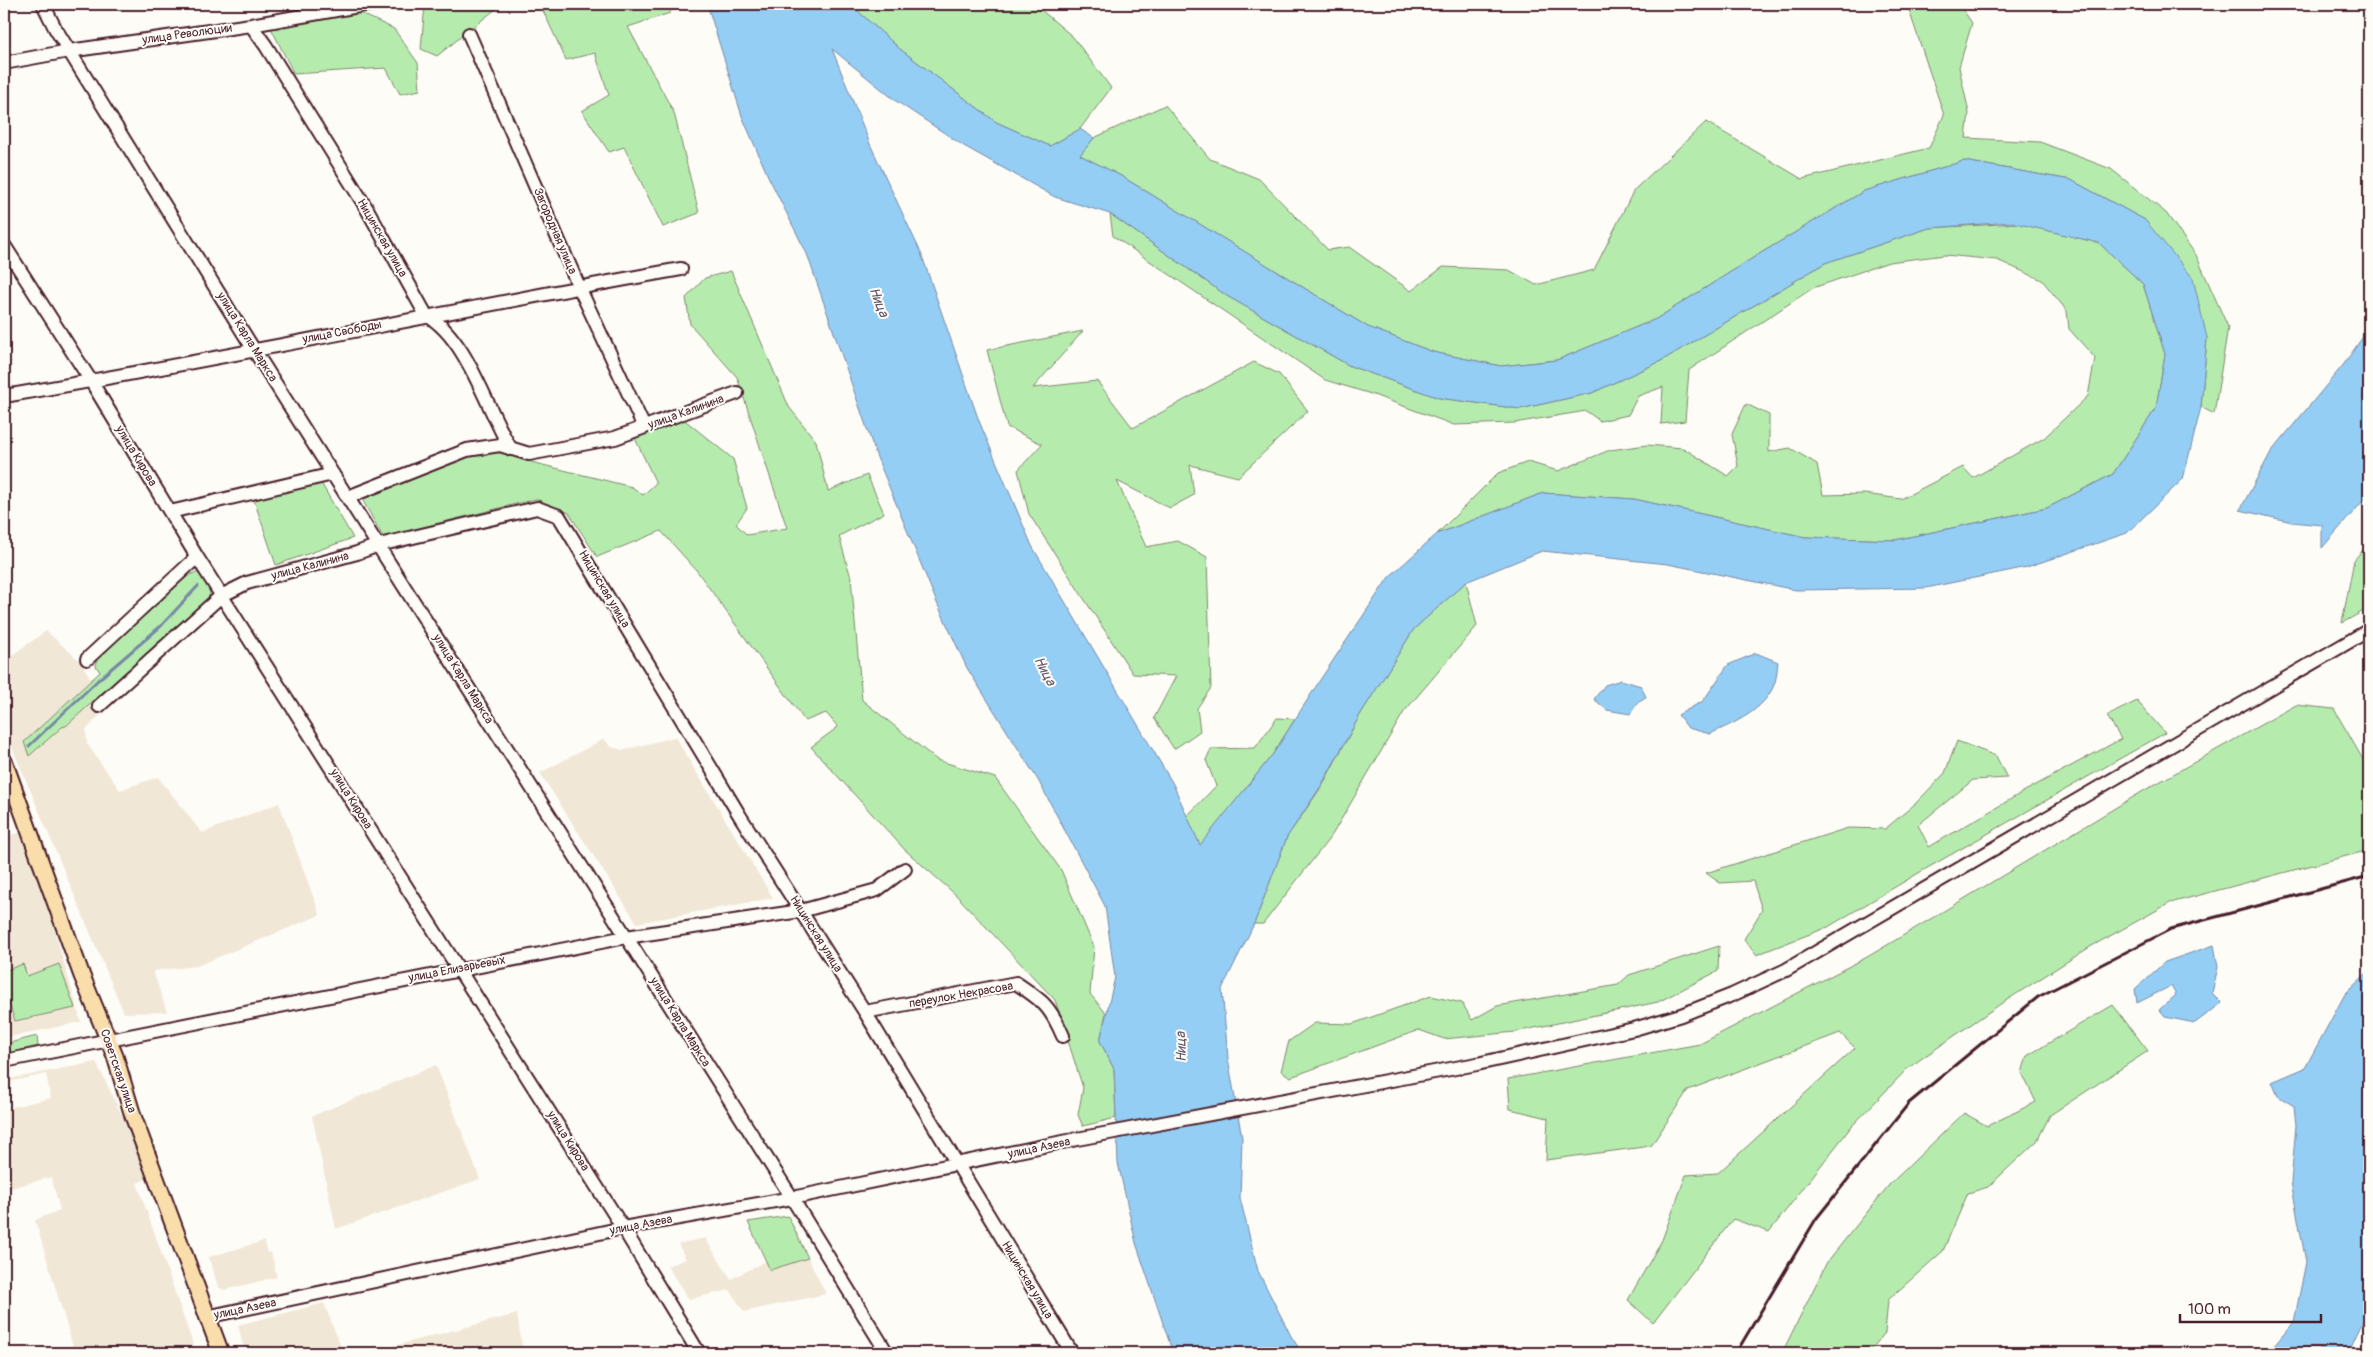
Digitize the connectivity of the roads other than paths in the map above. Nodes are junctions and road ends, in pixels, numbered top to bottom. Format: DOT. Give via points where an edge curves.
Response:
graph roads {
  1 [pos="43,4"];
  2 [pos="370,4"];
  3 [pos="251,25"];
  4 [pos="469,34"];
  5 [pos="69,51"];
  6 [pos="4,63"];
  7 [pos="4,245"];
  8 [pos="681,270"];
  9 [pos="579,287"];
  10 [pos="426,315"];
  11 [pos="254,350"];
  12 [pos="91,381"];
  13 [pos="737,393"];
  14 [pos="4,396"];
  15 [pos="644,427"];
  16 [pos="511,449"];
  17 [pos="333,474"];
  18 [pos="348,497"];
  19 [pos="170,512"];
  20 [pos="559,516"];
  21 [pos="378,545"];
  22 [pos="197,558"];
  23 [pos="222,596"];
  24 [pos="2369,630"];
  25 [pos="87,659"];
  26 [pos="99,706"];
  27 [pos="4,761"];
  28 [pos="905,869"];
  29 [pos="802,911"];
  30 [pos="626,937"];
  31 [pos="459,969"];
  32 [pos="865,1012"];
  33 [pos="1063,1036"];
  34 [pos="108,1039"];
  35 [pos="4,1061"];
  36 [pos="958,1165"];
  37 [pos="792,1198"];
  38 [pos="623,1228"];
  39 [pos="206,1317"];
  40 [pos="221,1353"];
  41 [pos="699,1353"];
  42 [pos="887,1353"];
  43 [pos="1072,1353"];
  1 -- 5 [label="street, улица Карла Маркса"];
  2 -- 3 [label="street, улица Революции"];
  3 -- 5 [label="street, улица Революции"];
  3 -- 10 [label="street, Ницинская улица" via="367,209"];
  4 -- 9 [label="street, Загородная улица"];
  5 -- 6 [label="street, улица Революции"];
  5 -- 11 [label="street, улица Карла Маркса"];
  7 -- 12 [label="street, улица Кирова"];
  8 -- 9 [label="street, улица Свободы"];
  9 -- 10 [label="street, улица Свободы"];
  9 -- 15 [label="street, Загородная улица"];
  10 -- 11 [label="street, улица Свободы"];
  10 -- 16 [label="street, Ницинская улица" via="452,336"];
  11 -- 12 [label="street, улица Свободы"];
  11 -- 17 [label="street, улица Карла Маркса"];
  12 -- 14 [label="street, улица Свободы"];
  12 -- 19 [label="street, улица Кирова"];
  13 -- 15 [label="street, улица Калинина"];
  15 -- 16 [label="street, улица Калинина" via="616,438 529,454"];
  16 -- 18 [label="street, улица Калинина" via="500,445 467,450"];
  17 -- 18 [label="street, улица Карла Маркса"];
  17 -- 19 [label="street"];
  18 -- 21 [label="street, улица Карла Маркса"];
  19 -- 22 [label="street, улица Кирова"];
  20 -- 21 [label="street, улица Калинина" via="537,508"];
  20 -- 29 [label="street, Ницинская улица" via="740,816"];
  21 -- 23 [label="street, улица Калинина" via="247,583"];
  21 -- 30 [label="street, улица Карла Маркса"];
  22 -- 23 [label="street, улица Кирова"];
  22 -- 25 [label="street"];
  23 -- 26 [label="street, улица Калинина"];
  23 -- 31 [label="street, улица Кирова"];
  24 -- 36 [label="street, улица Азева" via="1786,970 1681,1016 1477,1064 1078,1139"];
  27 -- 34 [label="main road, Советская улица"];
  28 -- 29 [label="street, улица Елизарьевых" via="878,890"];
  29 -- 30 [label="street, улица Елизарьевых"];
  29 -- 32 [label="street, Ницинская улица"];
  30 -- 31 [label="street, улица Елизарьевых"];
  30 -- 37 [label="street, улица Карла Маркса"];
  31 -- 34 [label="street, улица Елизарьевых"];
  31 -- 38 [label="street, улица Кирова"];
  32 -- 33 [label="street, переулок Некрасова" via="1016,983 1042,1000 1053,1013"];
  32 -- 36 [label="street, Ницинская улица"];
  34 -- 35 [label="street, улица Елизарьевых"];
  34 -- 39 [label="main road, Советская улица"];
  36 -- 37 [label="street, улица Азева"];
  36 -- 43 [label="street, Ницинская улица"];
  37 -- 38 [label="street, улица Азева"];
  37 -- 42 [label="street, улица Карла Маркса"];
  38 -- 39 [label="street, улица Азева"];
  38 -- 41 [label="street, улица Кирова"];
  39 -- 40 [label="main road, Советская улица"];
}
